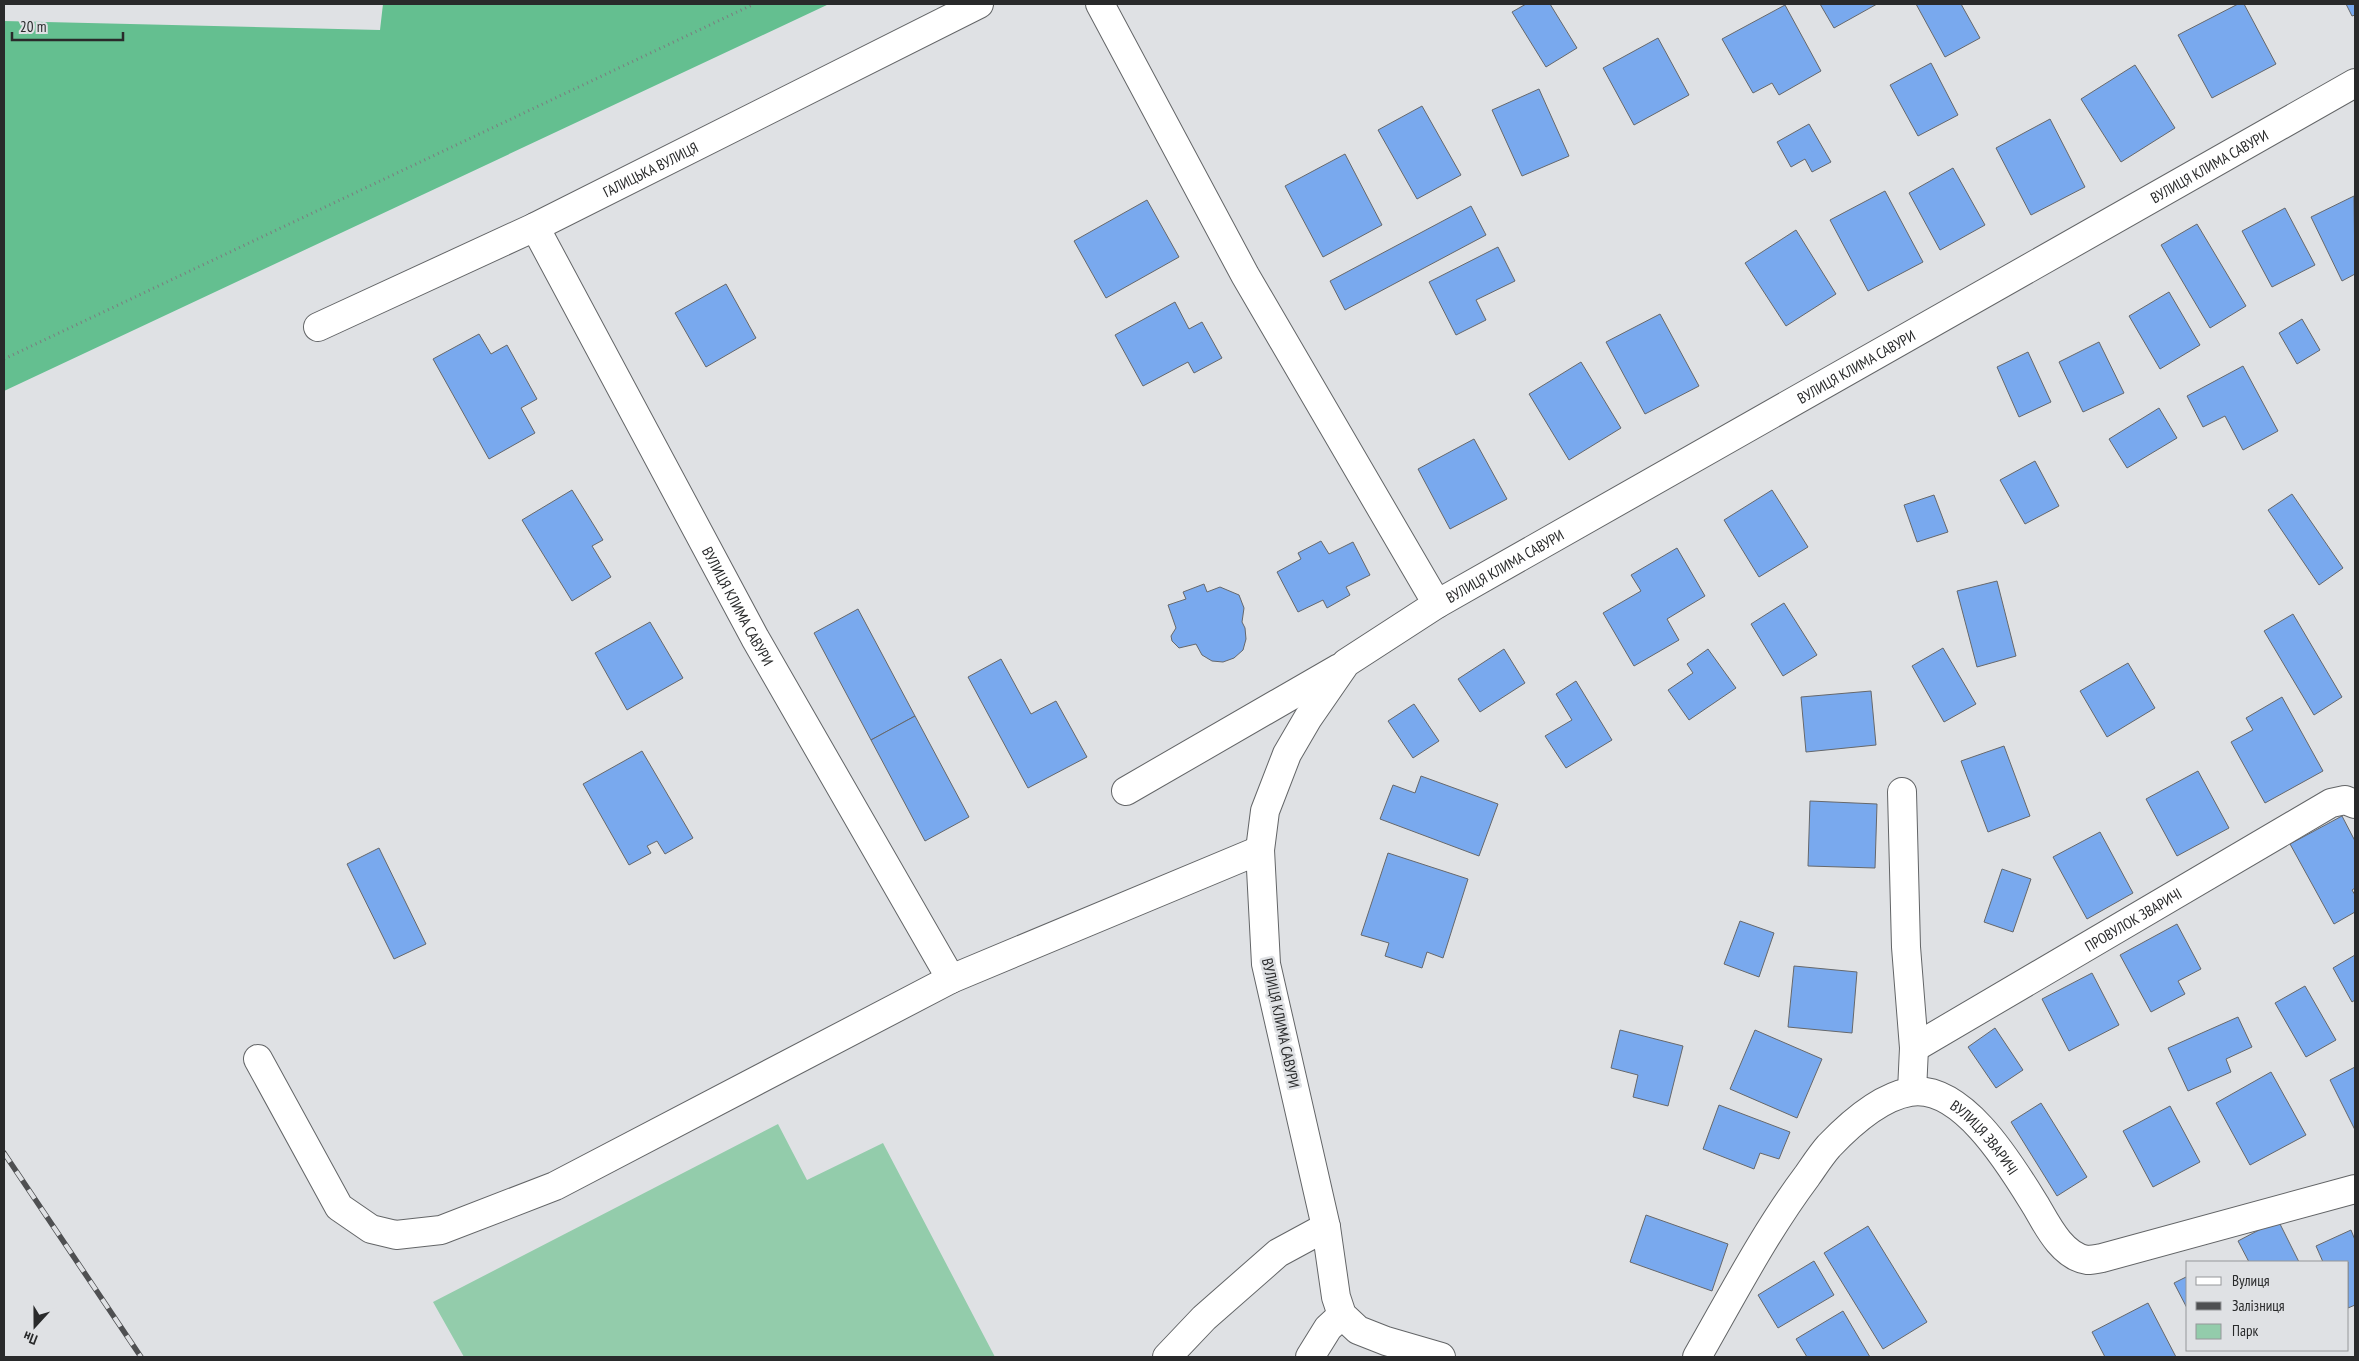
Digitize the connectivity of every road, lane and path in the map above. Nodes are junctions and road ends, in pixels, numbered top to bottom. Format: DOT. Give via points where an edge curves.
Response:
graph roads {
  1 [pos="754,4"];
  2 [pos="979,4"];
  3 [pos="1100,4"];
  4 [pos="2355,83"];
  5 [pos="536,227"];
  6 [pos="318,326"];
  7 [pos="4,359"];
  8 [pos="1437,604"];
  9 [pos="1346,663"];
  10 [pos="1126,791"];
  11 [pos="1902,792"];
  12 [pos="2355,804"];
  13 [pos="1260,850"];
  14 [pos="951,979"];
  15 [pos="1914,1048"];
  16 [pos="258,1060"];
  17 [pos="1912,1091"];
  18 [pos="2355,1189"];
  19 [pos="1326,1227"];
  20 [pos="1342,1315"];
  21 [pos="1167,1357"];
  22 [pos="1310,1357"];
  23 [pos="1442,1357"];
  24 [pos="1698,1357"];
  1 -- 7 [label="path"];
  2 -- 5 [label="street, ГАЛИЦЬКА ВУЛИЦЯ"];
  3 -- 8 [label="street" via="1245,275"];
  4 -- 8 [label="street, ВУЛИЦЯ КЛИМА САВУРИ"];
  5 -- 6 [label="street, ГАЛИЦЬКА ВУЛИЦЯ"];
  5 -- 14 [label="street, ВУЛИЦЯ КЛИМА САВУРИ" via="755,638"];
  8 -- 9 [label="street, ВУЛИЦЯ КЛИМА САВУРИ"];
  9 -- 10 [label="street"];
  9 -- 13 [label="street, ВУЛИЦЯ КЛИМА САВУРИ" via="1287,754 1265,811"];
  11 -- 15 [label="street" via="1906,948"];
  12 -- 15 [label="street, ПРОВУЛОК ЗВАРИЧІ" via="2345,800 2331,803"];
  13 -- 14 [label="street"];
  13 -- 19 [label="street, ВУЛИЦЯ КЛИМА САВУРИ" via="1266,964"];
  14 -- 16 [label="street" via="556,1186 441,1230 396,1235 372,1229 340,1207"];
  15 -- 17 [label="street"];
  17 -- 18 [label="street, ВУЛИЦЯ ЗВАРИЧІ" via="1932,1094 1954,1103 1975,1122 2010,1164 2053,1234 2064,1247 2086,1260"];
  17 -- 24 [label="street" via="1879,1104 1829,1146 1779,1215"];
  19 -- 20 [label="street, ВУЛИЦЯ КЛИМА САВУРИ" via="1336,1297"];
  19 -- 21 [label="street" via="1278,1253 1204,1318"];
  20 -- 22 [label="street" via="1328,1328"];
  20 -- 23 [label="street" via="1358,1330"];
}
